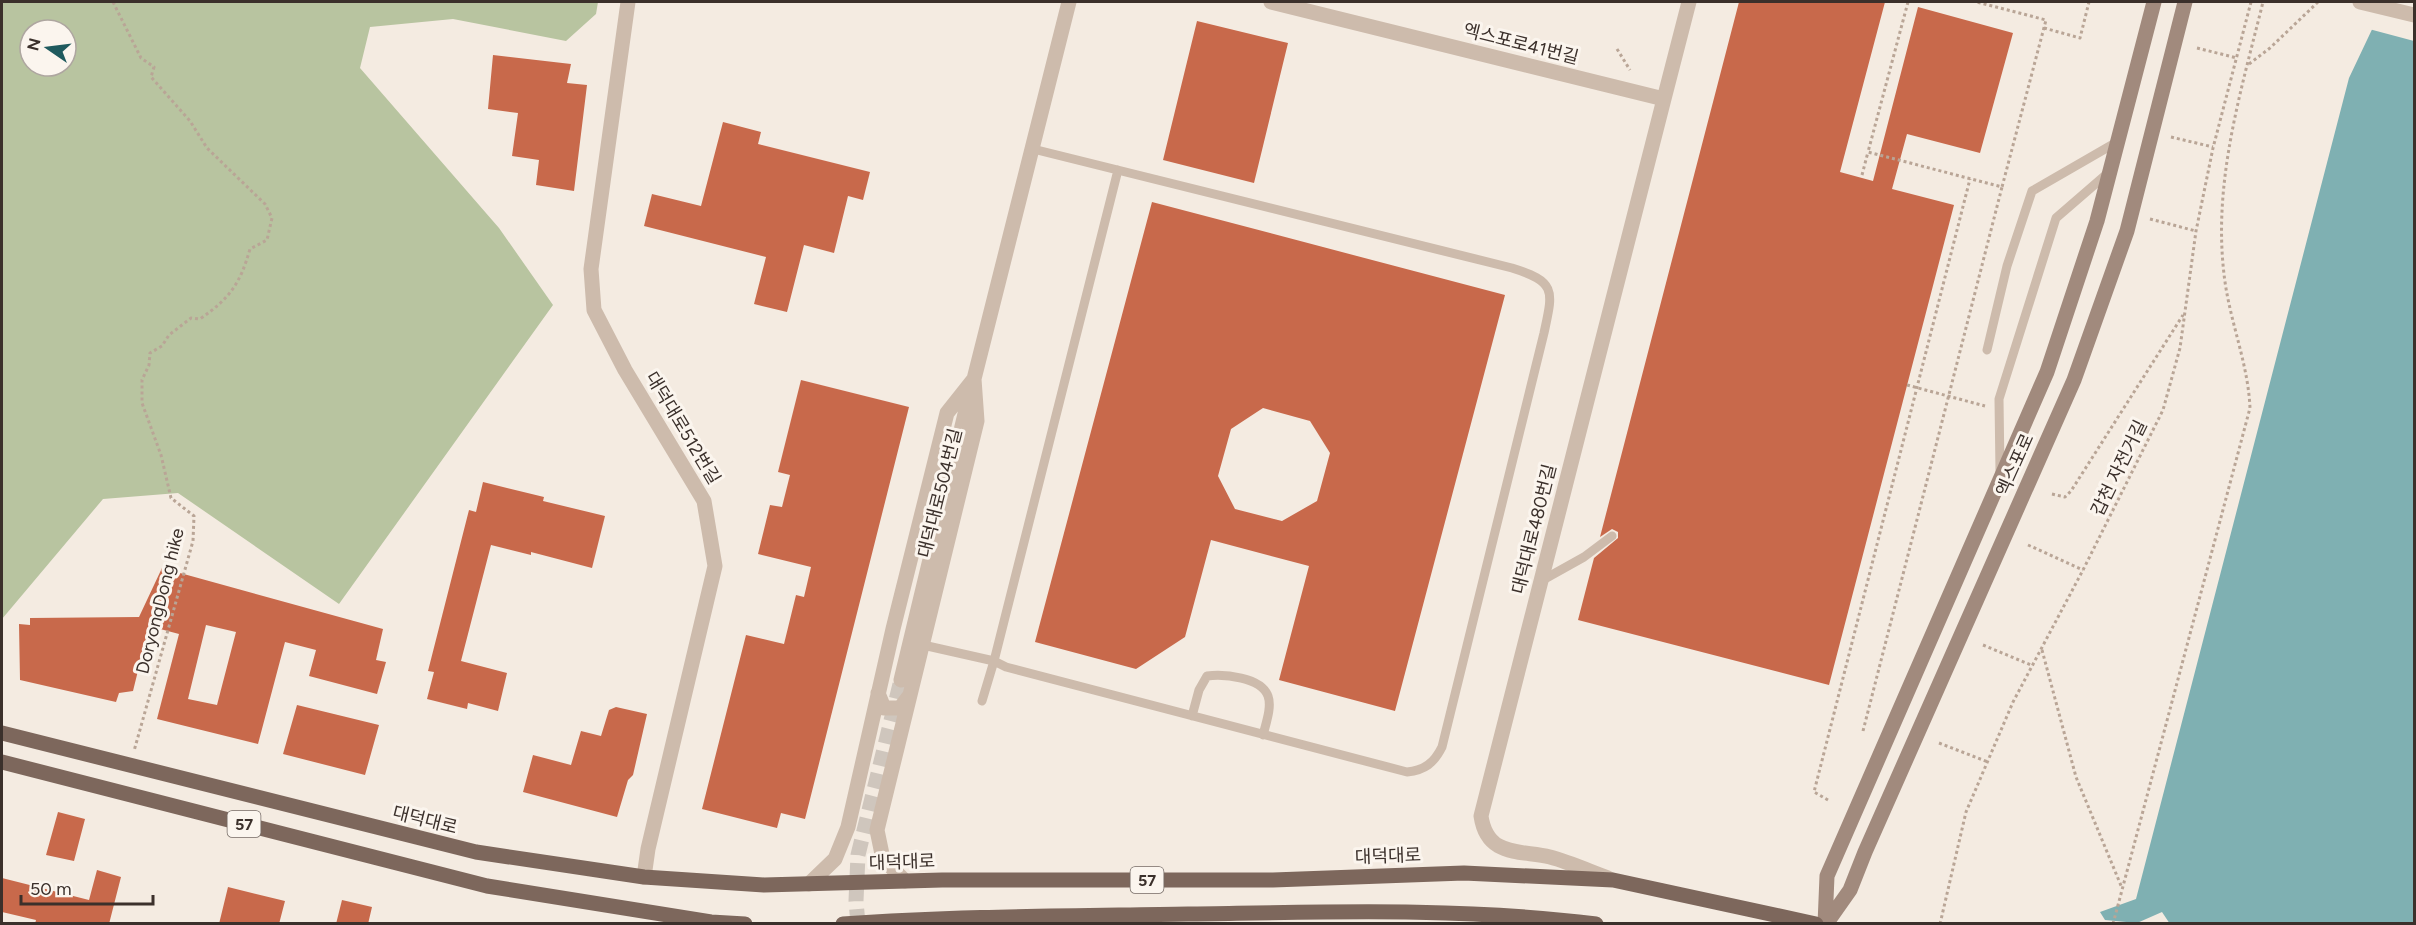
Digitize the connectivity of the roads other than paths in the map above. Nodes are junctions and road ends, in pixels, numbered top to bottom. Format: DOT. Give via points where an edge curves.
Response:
graph roads {
  1 [pos="628,2"];
  2 [pos="1070,2"];
  3 [pos="1271,2"];
  4 [pos="1689,2"];
  5 [pos="2154,2"];
  6 [pos="2185,2"];
  7 [pos="2360,2"];
  8 [pos="2415,15"];
  9 [pos="1664,99"];
  10 [pos="2117,142"];
  11 [pos="1033,149"];
  12 [pos="1118,170"];
  13 [pos="2109,172"];
  14 [pos="1988,350"];
  15 [pos="974,379"];
  16 [pos="2000,478"];
  17 [pos="1612,536"];
  18 [pos="1540,581"];
  19 [pos="923,645"];
  20 [pos="994,661"];
  21 [pos="901,680"];
  22 [pos="878,693"];
  23 [pos="911,694"];
  24 [pos="982,701"];
  25 [pos="1192,716"];
  26 [pos="2,733"];
  27 [pos="1263,735"];
  28 [pos="2,762"];
  29 [pos="644,878"];
  30 [pos="1613,880"];
  31 [pos="905,881"];
  32 [pos="808,884"];
  33 [pos="903,922"];
  34 [pos="745,924"];
  35 [pos="843,924"];
  36 [pos="1596,924"];
  37 [pos="1816,924"];
  38 [pos="1826,924"];
  1 -- 29 [label="street, 대덕대로512번길" via="591,269 594,310 625,370 704,501 715,566"];
  2 -- 11 [label="street, 대덕대로504번길"];
  3 -- 9 [label="street, 엑스포로41번길"];
  4 -- 9 [label="street"];
  5 -- 10 [label="main road, 엑스포로"];
  6 -- 38 [label="main road, 엑스포로" via="2127,231 2074,380 1850,890"];
  7 -- 8 [label="street"];
  9 -- 18 [label="street, 대덕대로480번길"];
  10 -- 13 [label="main road, 엑스포로"];
  10 -- 14 [label="lane" via="2032,191 2007,266"];
  11 -- 12 [label="lane"];
  11 -- 15 [label="street, 대덕대로504번길"];
  12 -- 20 [label="lane"];
  12 -- 27 [label="lane" via="1512,268 1543,280 1550,292 1541,345 1437,758 1426,768 1407,772"];
  13 -- 16 [label="main road, 엑스포로" via="2097,221 2047,372"];
  13 -- 16 [label="lane" via="2056,218 1998,399"];
  15 -- 19 [label="street, 대덕대로504번길" via="977,421"];
  15 -- 21 [label="street"];
  15 -- 22 [label="street" via="947,412"];
  16 -- 38 [label="main road, 엑스포로" via="1827,876"];
  17 -- 18 [label="lane"];
  18 -- 30 [label="street, 대덕대로480번길" via="1481,816 1483,832 1496,844 1517,854 1550,857"];
  19 -- 20 [label="lane"];
  19 -- 23 [label="street, 대덕대로504번길"];
  20 -- 24 [label="lane"];
  20 -- 25 [label="lane"];
  22 -- 23 [label="street" via="885,708 900,708"];
  22 -- 32 [label="street" via="848,827 835,860"];
  23 -- 31 [label="street, 대덕대로504번길" via="877,830 883,859"];
  25 -- 27 [label="lane"];
  25 -- 27 [label="lane" via="1207,676 1222,674 1255,682 1269,697"];
  26 -- 29 [label="main road, 대덕대로 / 57" via="476,852"];
  28 -- 34 [label="main road, 57" via="487,886 700,921"];
  29 -- 32 [label="main road, 대덕대로 / 57"];
  30 -- 31 [label="main road, 대덕대로 / 57" via="1464,873 1273,880"];
  30 -- 37 [label="main road, 대덕대로 / 57"];
  31 -- 32 [label="main road, 대덕대로 / 57"];
  33 -- 35 [label="main road, 57"];
  33 -- 36 [label="main road, 57" via="1260,913 1529,915"];
}
